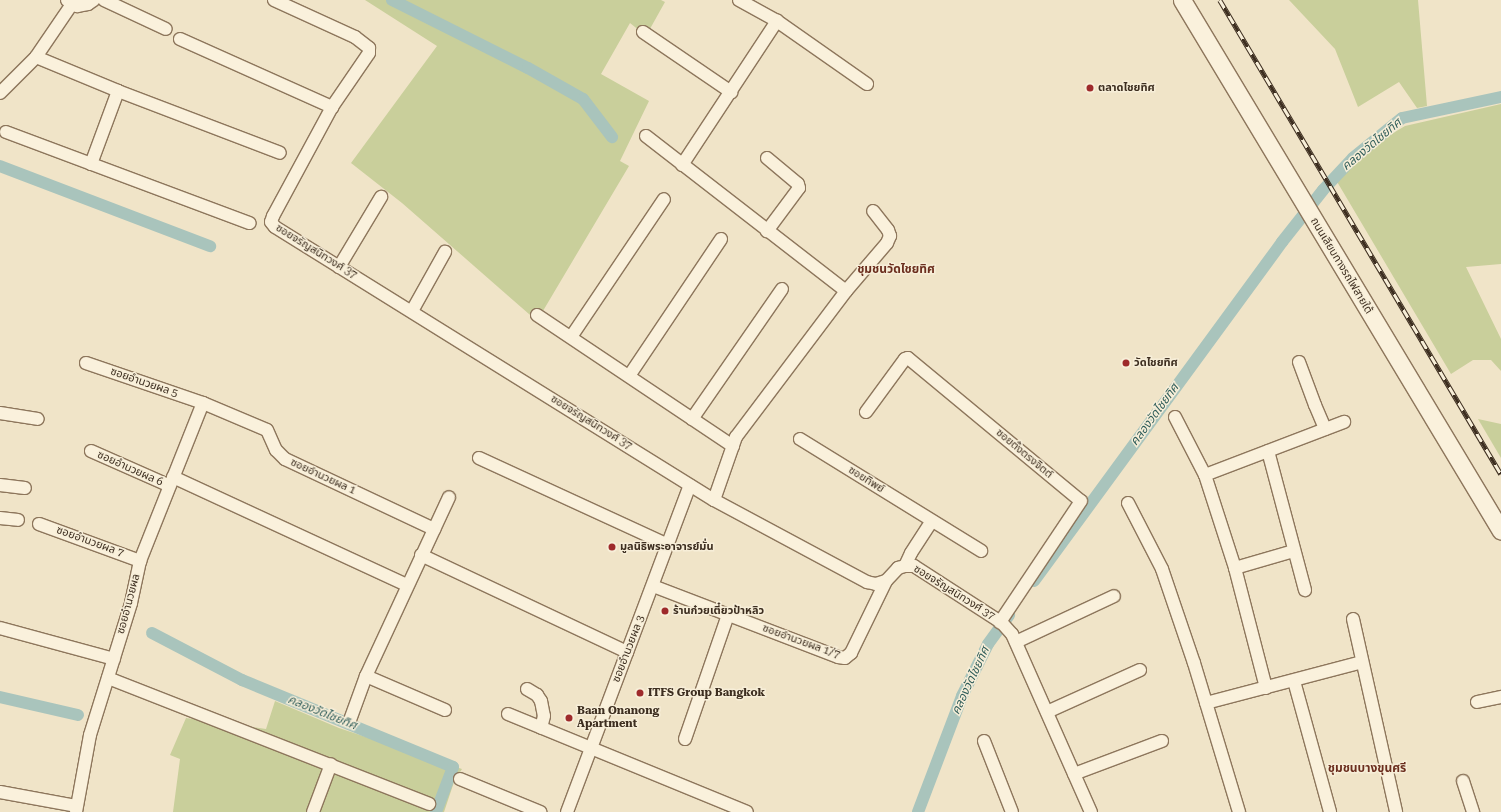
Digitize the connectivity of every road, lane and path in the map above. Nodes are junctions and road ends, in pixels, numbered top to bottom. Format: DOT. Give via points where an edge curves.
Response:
graph roads {
  1 [pos="94,0"];
  2 [pos="104,0"];
  3 [pos="274,0"];
  4 [pos="739,0"];
  5 [pos="1182,0"];
  6 [pos="70,2"];
  7 [pos="777,21"];
  8 [pos="166,29"];
  9 [pos="643,32"];
  10 [pos="180,39"];
  11 [pos="36,57"];
  12 [pos="867,84"];
  13 [pos="118,91"];
  14 [pos="731,92"];
  15 [pos="0,93"];
  16 [pos="332,107"];
  17 [pos="6,132"];
  18 [pos="646,136"];
  19 [pos="280,153"];
  20 [pos="767,158"];
  21 [pos="91,164"];
  22 [pos="682,165"];
  23 [pos="381,197"];
  24 [pos="664,199"];
  25 [pos="873,211"];
  26 [pos="250,223"];
  27 [pos="767,231"];
  28 [pos="721,239"];
  29 [pos="445,252"];
  30 [pos="339,267"];
  31 [pos="782,289"];
  32 [pos="846,291"];
  33 [pos="412,311"];
  34 [pos="537,315"];
  35 [pos="571,337"];
  36 [pos="1299,362"];
  37 [pos="86,363"];
  38 [pos="629,376"];
  39 [pos="203,403"];
  40 [pos="866,412"];
  41 [pos="0,414"];
  42 [pos="1175,417"];
  43 [pos="38,419"];
  44 [pos="692,419"];
  45 [pos="1344,422"];
  46 [pos="1325,429"];
  47 [pos="800,439"];
  48 [pos="733,446"];
  49 [pos="91,451"];
  50 [pos="1268,451"];
  51 [pos="479,458"];
  52 [pos="1205,475"];
  53 [pos="172,481"];
  54 [pos="0,485"];
  55 [pos="690,485"];
  56 [pos="25,488"];
  57 [pos="449,497"];
  58 [pos="714,500"];
  59 [pos="1128,503"];
  60 [pos="0,518"];
  61 [pos="18,520"];
  62 [pos="932,521"];
  63 [pos="39,524"];
  64 [pos="434,529"];
  65 [pos="1501,531"];
  66 [pos="668,544"];
  67 [pos="981,551"];
  68 [pos="1294,551"];
  69 [pos="421,555"];
  70 [pos="140,561"];
  71 [pos="905,566"];
  72 [pos="1235,568"];
  73 [pos="886,581"];
  74 [pos="407,585"];
  75 [pos="653,586"];
  76 [pos="1305,590"];
  77 [pos="1114,596"];
  78 [pos="728,615"];
  79 [pos="1353,619"];
  80 [pos="1001,622"];
  81 [pos="0,628"];
  82 [pos="1014,638"];
  83 [pos="628,652"];
  84 [pos="114,659"];
  85 [pos="1362,662"];
  86 [pos="1140,670"];
  87 [pos="366,676"];
  88 [pos="108,678"];
  89 [pos="1294,681"];
  90 [pos="1266,688"];
  91 [pos="527,690"];
  92 [pos="1501,697"];
  93 [pos="1476,702"];
  94 [pos="1206,703"];
  95 [pos="445,710"];
  96 [pos="1047,712"];
  97 [pos="508,714"];
  98 [pos="350,720"];
  99 [pos="541,728"];
  100 [pos="685,739"];
  101 [pos="984,741"];
  102 [pos="1162,741"];
  103 [pos="591,748"];
  104 [pos="331,764"];
  105 [pos="1074,774"];
  106 [pos="460,779"];
  107 [pos="1463,781"];
  108 [pos="0,792"];
  109 [pos="429,804"];
  110 [pos="76,809"];
  111 [pos="313,812"];
  112 [pos="540,812"];
  113 [pos="567,812"];
  114 [pos="747,812"];
  115 [pos="1012,812"];
  116 [pos="1091,812"];
  117 [pos="1239,812"];
  118 [pos="1330,812"];
  119 [pos="1396,812"];
  120 [pos="1473,812"];
  1 -- 6 [label="street" via="83,6"];
  2 -- 8 [label="street"];
  3 -- 16 [label="street, ซอยจรัญสนิทวงศ์ 37" via="356,37 369,48 367,59"];
  4 -- 7 [label="street"];
  5 -- 65 [label="main road, ถนนเลียบทางรถไฟสายใต้"];
  6 -- 11 [label="street"];
  7 -- 12 [label="street"];
  7 -- 14 [label="street"];
  9 -- 14 [label="street"];
  10 -- 16 [label="street"];
  11 -- 13 [label="street"];
  11 -- 15 [label="street"];
  13 -- 19 [label="street"];
  13 -- 21 [label="street"];
  14 -- 22 [label="street"];
  16 -- 30 [label="street, ซอยจรัญสนิทวงศ์ 37" via="271,222"];
  17 -- 21 [label="street"];
  18 -- 22 [label="street"];
  20 -- 27 [label="street" via="798,184 799,188"];
  21 -- 26 [label="street"];
  22 -- 27 [label="street"];
  23 -- 30 [label="street"];
  24 -- 35 [label="street"];
  25 -- 32 [label="street" via="890,236 887,243"];
  27 -- 32 [label="street"];
  28 -- 38 [label="street"];
  29 -- 33 [label="street"];
  30 -- 33 [label="street, ซอยจรัญสนิทวงศ์ 37"];
  31 -- 44 [label="street"];
  32 -- 48 [label="street" via="736,437"];
  33 -- 55 [label="street, ซอยจรัญสนิทวงศ์ 37"];
  34 -- 35 [label="street"];
  35 -- 38 [label="street"];
  36 -- 46 [label="street"];
  37 -- 39 [label="street, ซอยอำนวยผล 5"];
  38 -- 44 [label="street"];
  39 -- 53 [label="street, ซอยอำนวยผล"];
  39 -- 64 [label="street, ซอยอำนวยผล 1" via="267,430 276,450 285,459"];
  40 -- 80 [label="street, ซอยตั้งตรงจิตต์" via="908,358 1081,501"];
  41 -- 43 [label="street"];
  42 -- 52 [label="street"];
  44 -- 48 [label="street"];
  45 -- 46 [label="street"];
  46 -- 50 [label="street"];
  47 -- 62 [label="street, ซอยทิพย์"];
  48 -- 58 [label="street"];
  49 -- 53 [label="street, ซอยอำนวยผล 6"];
  50 -- 52 [label="street"];
  50 -- 68 [label="street"];
  51 -- 66 [label="street"];
  52 -- 72 [label="street"];
  53 -- 70 [label="street, ซอยอำนวยผล"];
  53 -- 74 [label="street"];
  54 -- 56 [label="street"];
  55 -- 58 [label="street, ซอยจรัญสนิทวงศ์ 37"];
  55 -- 66 [label="street, ซอยอำนวยผล 3"];
  57 -- 64 [label="street"];
  58 -- 73 [label="street, ซอยจรัญสนิทวงศ์ 37" via="867,582 876,584"];
  59 -- 94 [label="street" via="1162,569"];
  60 -- 61 [label="street"];
  62 -- 67 [label="street, ซอยทิพย์"];
  62 -- 71 [label="street"];
  63 -- 70 [label="street, ซอยอำนวยผล 7"];
  64 -- 69 [label="street"];
  66 -- 75 [label="street, ซอยอำนวยผล 3"];
  68 -- 72 [label="street"];
  68 -- 76 [label="street"];
  69 -- 74 [label="street"];
  69 -- 83 [label="street"];
  70 -- 84 [label="street, ซอยอำนวยผล"];
  71 -- 73 [label="street, ซอยจรัญสนิทวงศ์ 37" via="898,568"];
  71 -- 80 [label="street, ซอยจรัญสนิทวงศ์ 37" via="914,566"];
  72 -- 90 [label="street"];
  73 -- 78 [label="street, ซอยอำนวยผล 1/7" via="852,653 845,658"];
  74 -- 87 [label="street"];
  75 -- 78 [label="street, ซอยอำนวยผล 1/7"];
  75 -- 83 [label="street, ซอยอำนวยผล 3"];
  77 -- 82 [label="street"];
  78 -- 100 [label="street"];
  79 -- 85 [label="street"];
  80 -- 82 [label="street, ซอยจรัญสนิทวงศ์ 37"];
  81 -- 84 [label="street"];
  82 -- 96 [label="street, ซอยจรัญสนิทวงศ์ 37"];
  83 -- 103 [label="street, ซอยอำนวยผล 3"];
  84 -- 88 [label="street, ซอยอำนวยผล"];
  85 -- 89 [label="street"];
  85 -- 119 [label="street"];
  86 -- 96 [label="street"];
  87 -- 95 [label="street"];
  87 -- 98 [label="street"];
  88 -- 104 [label="street"];
  88 -- 110 [label="street, ซอยอำนวยผล" via="90,735"];
  89 -- 90 [label="street"];
  89 -- 118 [label="street"];
  90 -- 94 [label="street"];
  91 -- 99 [label="street" via="538,696 541,701 544,716"];
  92 -- 93 [label="street"];
  94 -- 117 [label="street"];
  96 -- 105 [label="street, ซอยจรัญสนิทวงศ์ 37"];
  97 -- 99 [label="street"];
  99 -- 103 [label="street"];
  101 -- 115 [label="street"];
  102 -- 105 [label="street"];
  103 -- 113 [label="street, ซอยอำนวยผล 3"];
  103 -- 114 [label="street"];
  104 -- 109 [label="street"];
  104 -- 111 [label="street"];
  105 -- 116 [label="street, ซอยจรัญสนิทวงศ์ 37"];
  106 -- 112 [label="street"];
  107 -- 120 [label="street"];
  108 -- 110 [label="street"];
}
